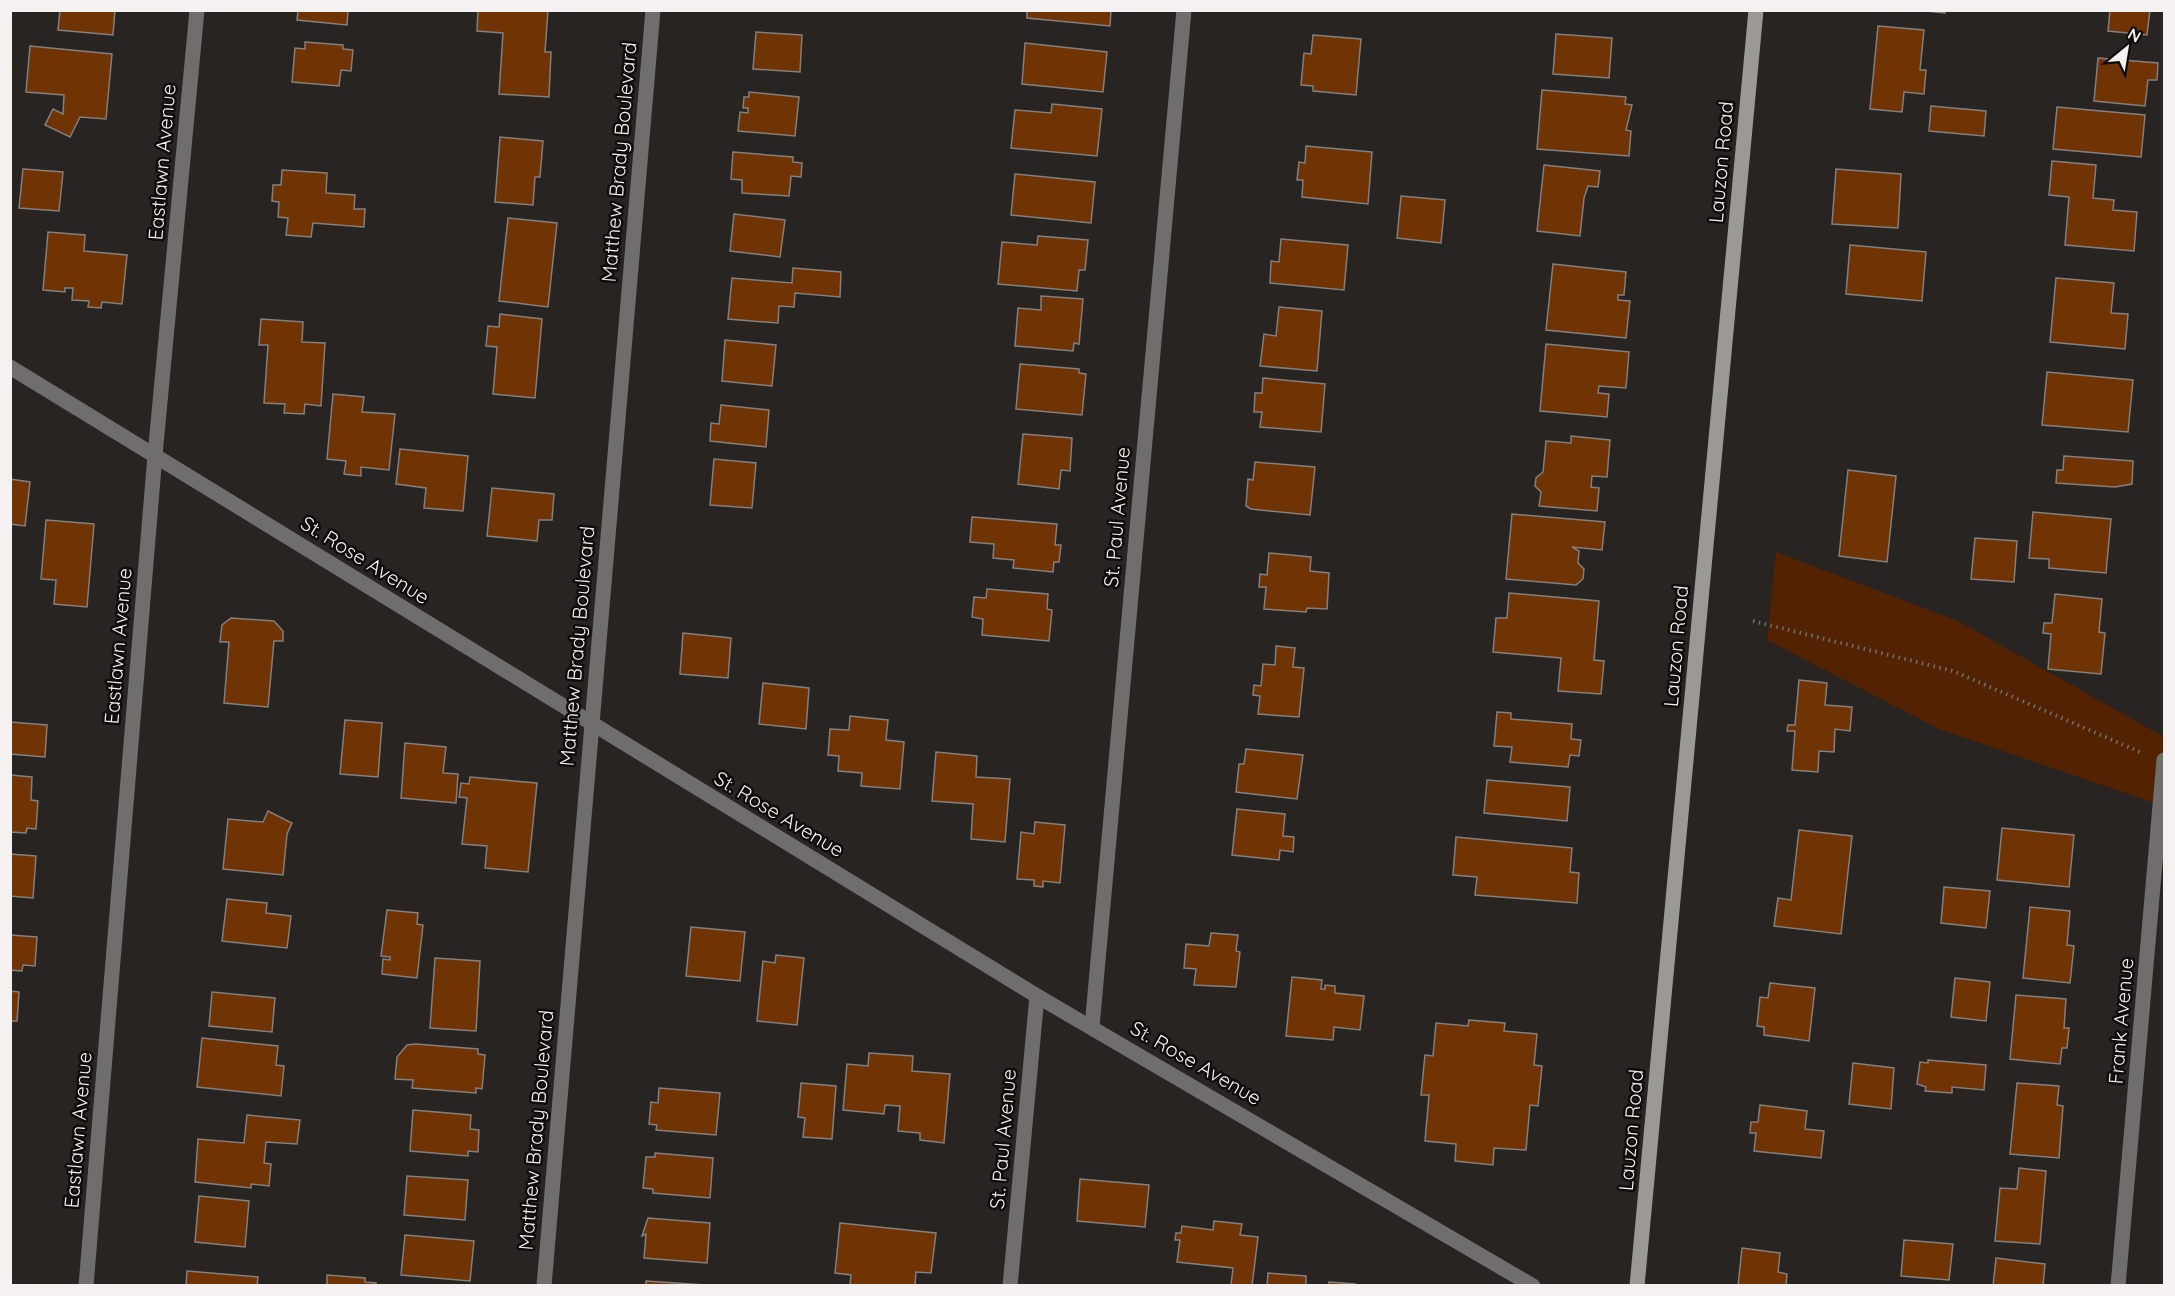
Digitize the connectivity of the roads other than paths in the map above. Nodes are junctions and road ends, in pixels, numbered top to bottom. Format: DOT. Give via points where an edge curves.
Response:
graph roads {
  1 [pos="197,10"];
  2 [pos="653,10"];
  3 [pos="1184,10"];
  4 [pos="1756,10"];
  5 [pos="10,367"];
  6 [pos="155,455"];
  7 [pos="591,724"];
  8 [pos="2164,760"];
  9 [pos="1038,996"];
  10 [pos="1092,1027"];
  11 [pos="86,1286"];
  12 [pos="544,1286"];
  13 [pos="1010,1286"];
  14 [pos="1533,1286"];
  15 [pos="1637,1286"];
  16 [pos="2118,1286"];
  1 -- 6 [label="street, Eastlawn Avenue"];
  2 -- 7 [label="street, Matthew Brady Boulevard"];
  3 -- 10 [label="street, St. Paul Avenue"];
  4 -- 15 [label="main road, Lauzon Road"];
  5 -- 6 [label="street, St. Rose Avenue"];
  6 -- 7 [label="street, St. Rose Avenue"];
  6 -- 11 [label="street, Eastlawn Avenue"];
  7 -- 9 [label="street, St. Rose Avenue"];
  7 -- 12 [label="street, Matthew Brady Boulevard"];
  8 -- 16 [label="street, Frank Avenue"];
  9 -- 10 [label="street, St. Rose Avenue"];
  9 -- 13 [label="street, St. Paul Avenue"];
  10 -- 14 [label="street, St. Rose Avenue"];
}
